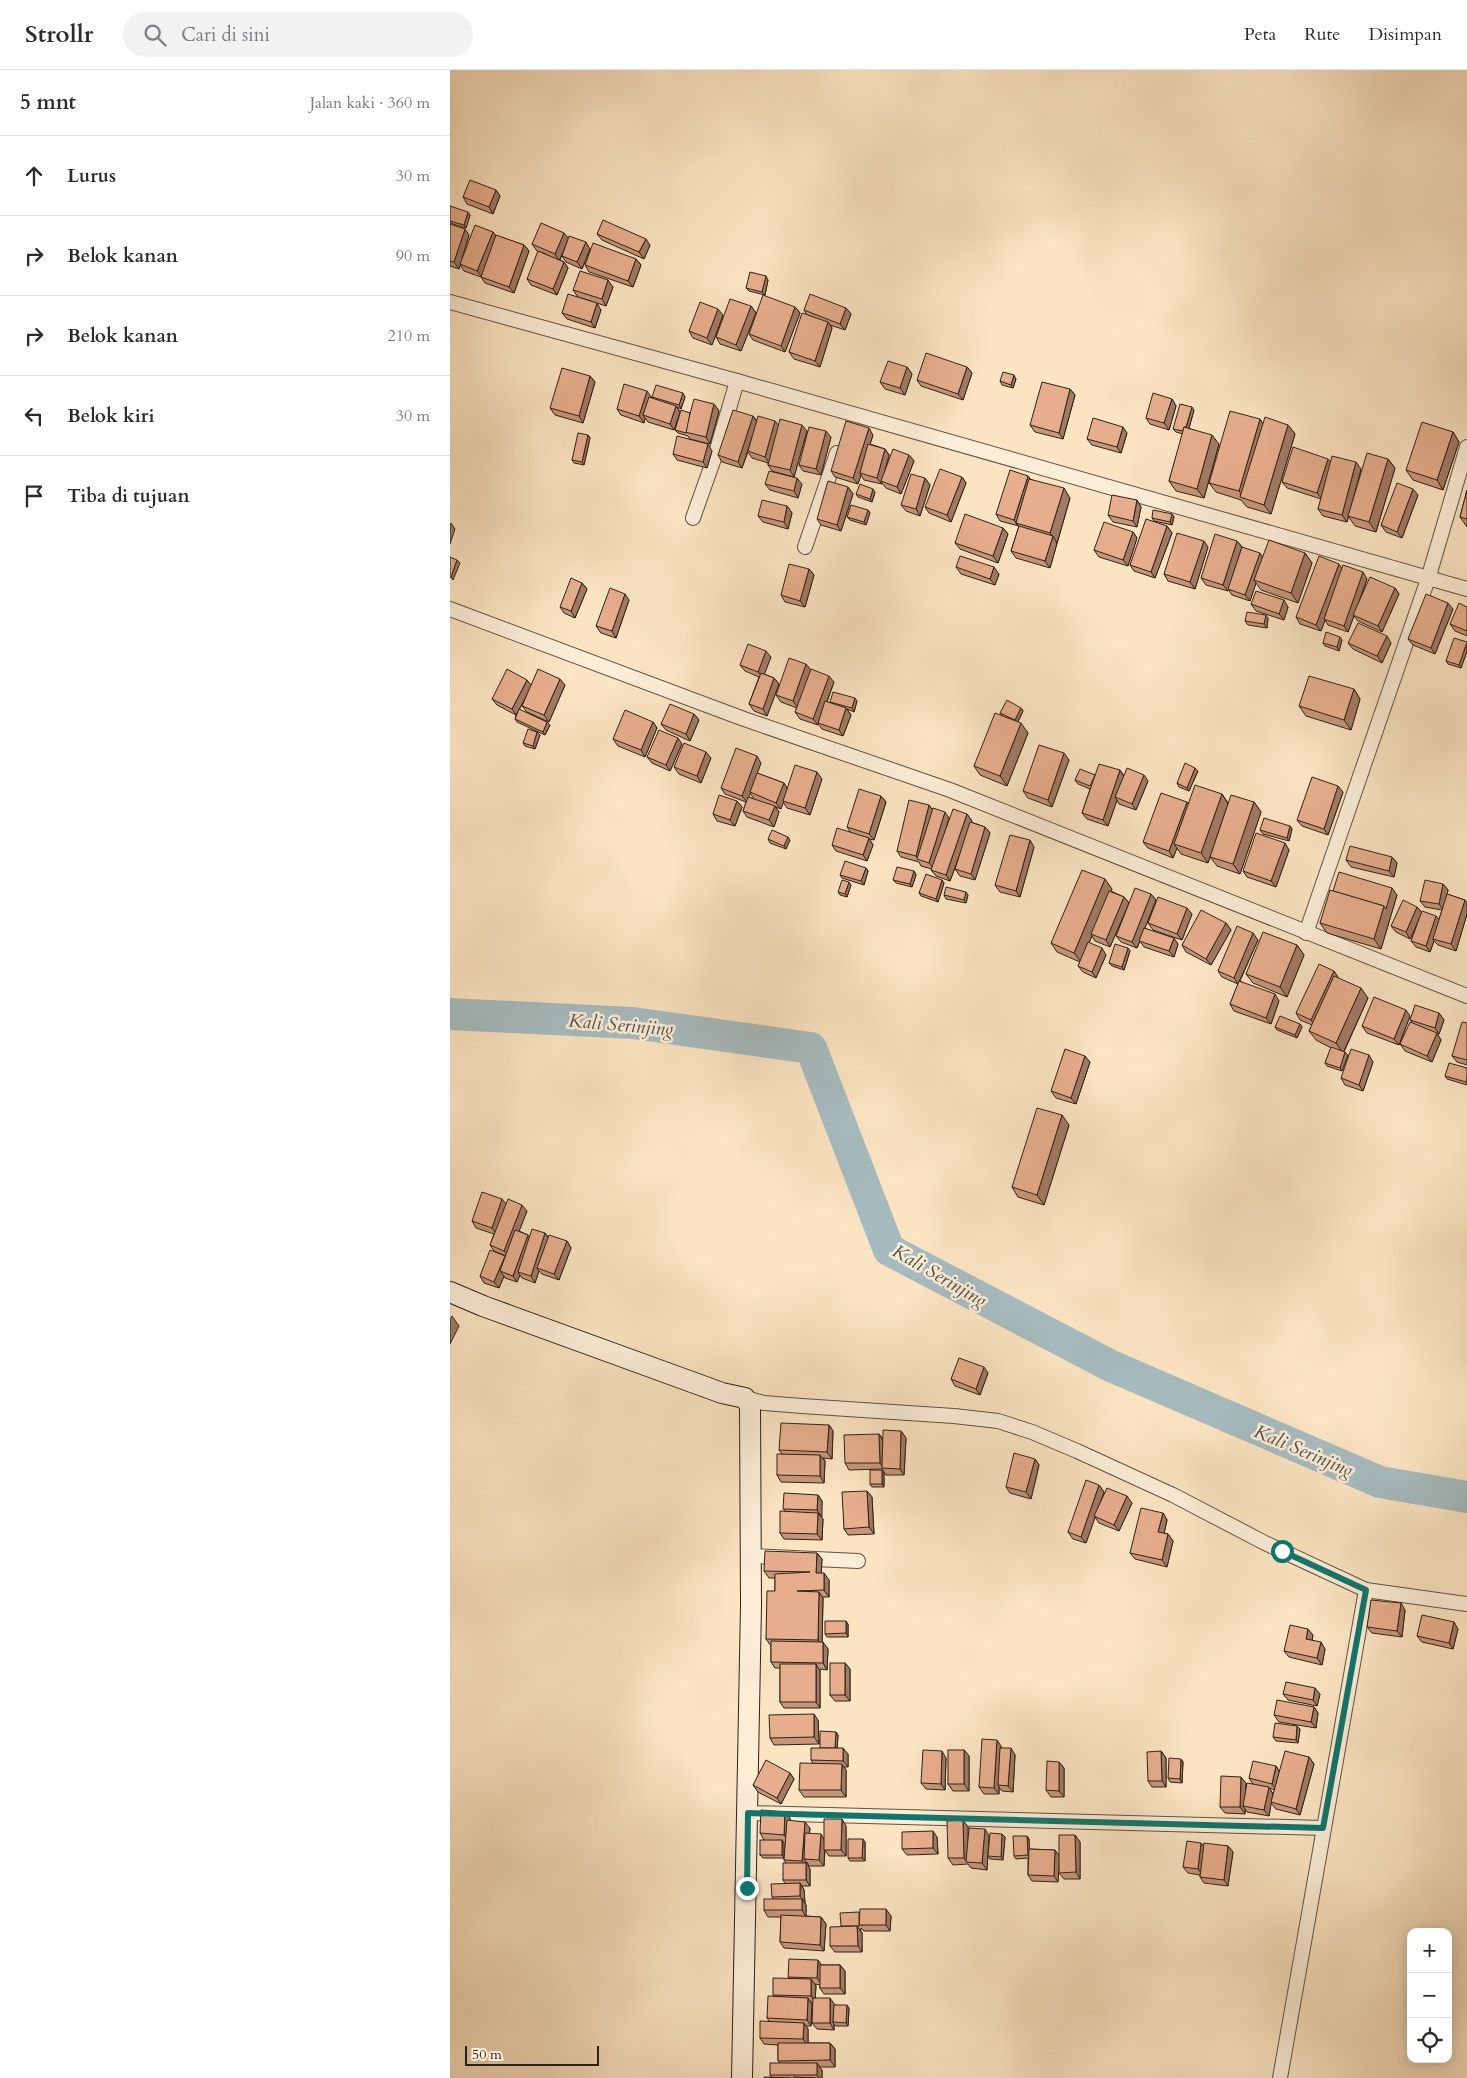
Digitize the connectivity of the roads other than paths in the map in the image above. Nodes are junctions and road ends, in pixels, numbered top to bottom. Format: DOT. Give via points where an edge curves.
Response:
graph roads {
  1 [pos="450,302"];
  2 [pos="737,381"];
  3 [pos="850,414"];
  4 [pos="1467,447"];
  5 [pos="693,518"];
  6 [pos="805,547"];
  7 [pos="1428,579"];
  8 [pos="1467,589"];
  9 [pos="450,609"];
  10 [pos="1306,933"];
  11 [pos="1467,996"];
  12 [pos="450,1292"];
  13 [pos="745,1398"];
  14 [pos="752,1556"];
  15 [pos="858,1561"];
  16 [pos="1366,1590"];
  17 [pos="1467,1604"];
  18 [pos="748,1813"];
  19 [pos="1323,1828"];
  20 [pos="742,2078"];
  21 [pos="1280,2078"];
  1 -- 2 [label="street"];
  2 -- 3 [label="street"];
  2 -- 5 [label="street"];
  3 -- 6 [label="street"];
  3 -- 7 [label="street"];
  4 -- 7 [label="street"];
  7 -- 8 [label="street"];
  7 -- 10 [label="street"];
  9 -- 10 [label="street" via="744,719 950,790"];
  10 -- 11 [label="street"];
  12 -- 13 [label="street" via="722,1393"];
  13 -- 14 [label="street" via="752,1412"];
  13 -- 16 [label="street" via="764,1403 954,1416 998,1422 1032,1432"];
  14 -- 15 [label="street"];
  14 -- 18 [label="street"];
  16 -- 17 [label="street"];
  16 -- 19 [label="street"];
  18 -- 19 [label="street"];
  18 -- 20 [label="street"];
  19 -- 21 [label="street"];
}
